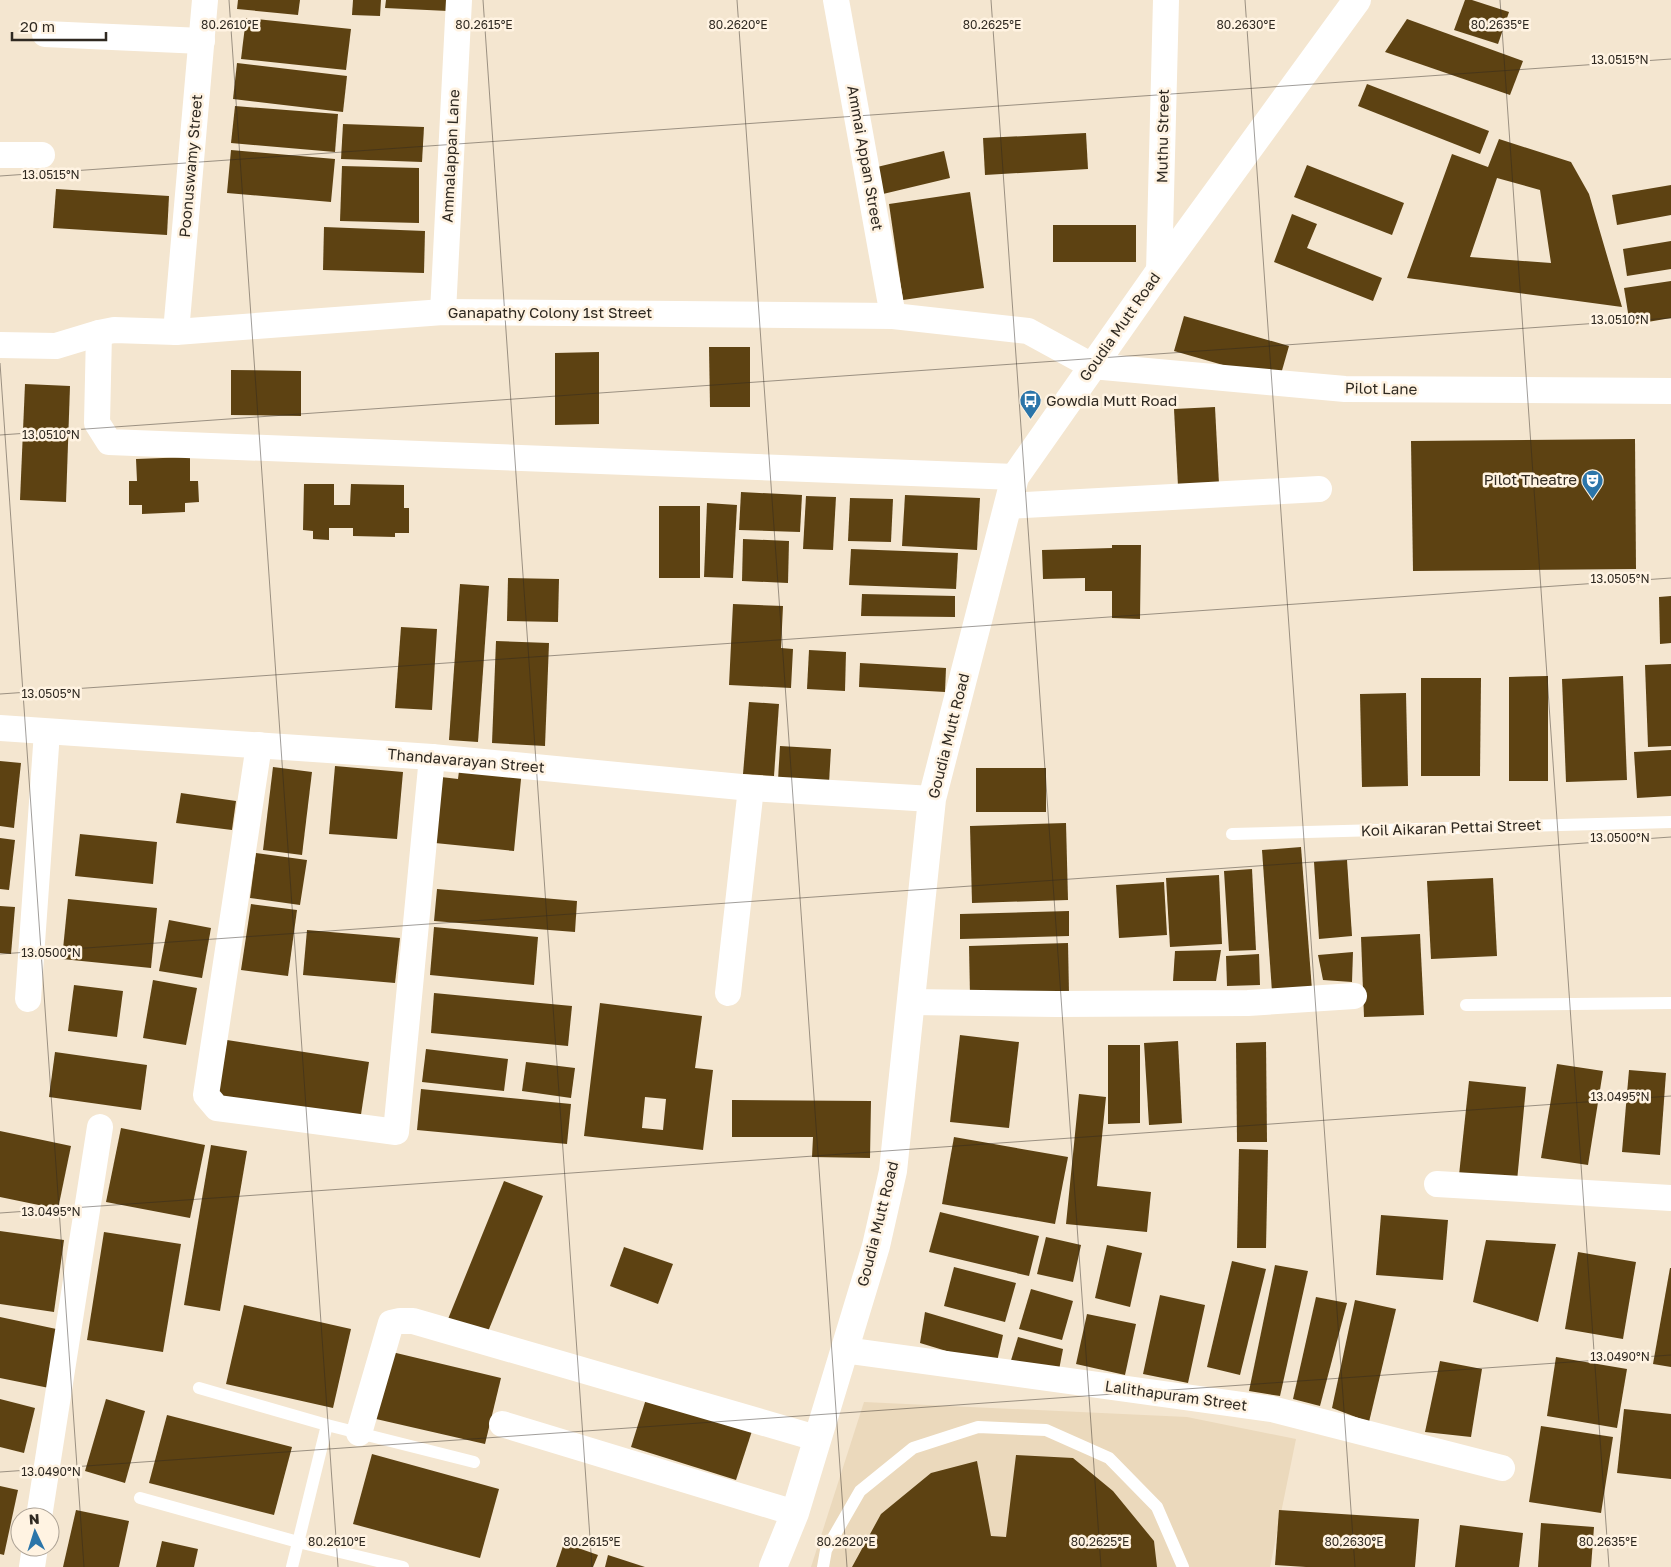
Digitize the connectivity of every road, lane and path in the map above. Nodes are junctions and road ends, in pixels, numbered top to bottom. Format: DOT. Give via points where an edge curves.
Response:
graph roads {
  1 [pos="205,0"];
  2 [pos="459,0"];
  3 [pos="836,0"];
  4 [pos="1166,0"];
  5 [pos="1357,0"];
  6 [pos="45,34"];
  7 [pos="202,41"];
  8 [pos="0,154"];
  9 [pos="42,156"];
  10 [pos="1159,272"];
  11 [pos="443,312"];
  12 [pos="893,316"];
  13 [pos="176,332"];
  14 [pos="98,333"];
  15 [pos="0,345"];
  16 [pos="1092,366"];
  17 [pos="1671,391"];
  18 [pos="1015,477"];
  19 [pos="1319,489"];
  20 [pos="1008,506"];
  21 [pos="0,728"];
  22 [pos="47,732"];
  23 [pos="259,745"];
  24 [pos="432,757"];
  25 [pos="752,788"];
  26 [pos="932,799"];
  27 [pos="1671,822"];
  28 [pos="1232,834"];
  29 [pos="728,993"];
  30 [pos="1354,996"];
  31 [pos="28,999"];
  32 [pos="911,1002"];
  33 [pos="1671,1003"];
  34 [pos="1466,1005"];
  35 [pos="100,1127"];
  36 [pos="1437,1184"];
  37 [pos="1671,1198"];
  38 [pos="844,1350"];
  39 [pos="199,1388"];
  40 [pos="502,1424"];
  41 [pos="327,1425"];
  42 [pos="359,1432"];
  43 [pos="816,1438"];
  44 [pos="474,1462"];
  45 [pos="1502,1468"];
  46 [pos="140,1498"];
  47 [pos="41,1507"];
  48 [pos="794,1512"];
  49 [pos="298,1542"];
  50 [pos="292,1567"];
  51 [pos="403,1567"];
  52 [pos="773,1567"];
  53 [pos="823,1567"];
  54 [pos="1183,1567"];
  1 -- 7 [label="street, Poonuswamy Street"];
  2 -- 11 [label="street, Ammalappan Lane"];
  3 -- 12 [label="street, Ammai Appan Street"];
  4 -- 10 [label="street, Muthu Street"];
  5 -- 10 [label="main road, Goudia Mutt Road"];
  6 -- 7 [label="street"];
  7 -- 13 [label="street, Poonuswamy Street"];
  8 -- 9 [label="street"];
  10 -- 16 [label="main road, Goudia Mutt Road"];
  11 -- 12 [label="street, Ganapathy Colony 1st Street"];
  11 -- 13 [label="street, Ganapathy Colony 1st Street"];
  12 -- 16 [label="street, Ganapathy Colony 1st Street" via="1028,331"];
  13 -- 14 [label="street, Ganapathy Colony 1st Street" via="114,330"];
  14 -- 15 [label="street, Ganapathy Colony 1st Street" via="56,346"];
  14 -- 18 [label="street" via="97,423 109,442"];
  16 -- 17 [label="street, Pilot Lane" via="1345,389"];
  16 -- 18 [label="main road, Goudia Mutt Road"];
  18 -- 20 [label="main road, Goudia Mutt Road"];
  19 -- 20 [label="street"];
  20 -- 26 [label="main road, Goudia Mutt Road"];
  21 -- 22 [label="street, Thandavarayan Street"];
  22 -- 23 [label="street, Thandavarayan Street"];
  22 -- 31 [label="street"];
  23 -- 24 [label="street, Thandavarayan Street"];
  23 -- 24 [label="street" via="206,1095 217,1108 396,1132"];
  24 -- 25 [label="street, Thandavarayan Street"];
  25 -- 26 [label="street, Thandavarayan Street"];
  25 -- 29 [label="street"];
  26 -- 32 [label="main road, Goudia Mutt Road"];
  27 -- 28 [label="lane, Koil Aikaran Pettai Street"];
  30 -- 32 [label="street" via="1248,1003"];
  32 -- 38 [label="main road, Goudia Mutt Road" via="893,1171 876,1246"];
  33 -- 34 [label="lane"];
  35 -- 47 [label="street"];
  36 -- 37 [label="street"];
  38 -- 43 [label="main road, Goudia Mutt Road"];
  38 -- 45 [label="street, Lalithapuram Street" via="1272,1409"];
  39 -- 41 [label="lane"];
  40 -- 48 [label="street"];
  41 -- 42 [label="lane"];
  41 -- 49 [label="lane"];
  42 -- 43 [label="street" via="391,1324 400,1321 413,1322"];
  42 -- 44 [label="lane"];
  43 -- 48 [label="main road, Goudia Mutt Road"];
  46 -- 49 [label="lane"];
  48 -- 52 [label="main road, Goudia Mutt Road"];
  49 -- 50 [label="lane"];
  49 -- 51 [label="lane"];
  53 -- 54 [label="lane" via="826,1550 860,1491 912,1448 978,1427 1046,1430 1109,1458 1157,1507"];
}
